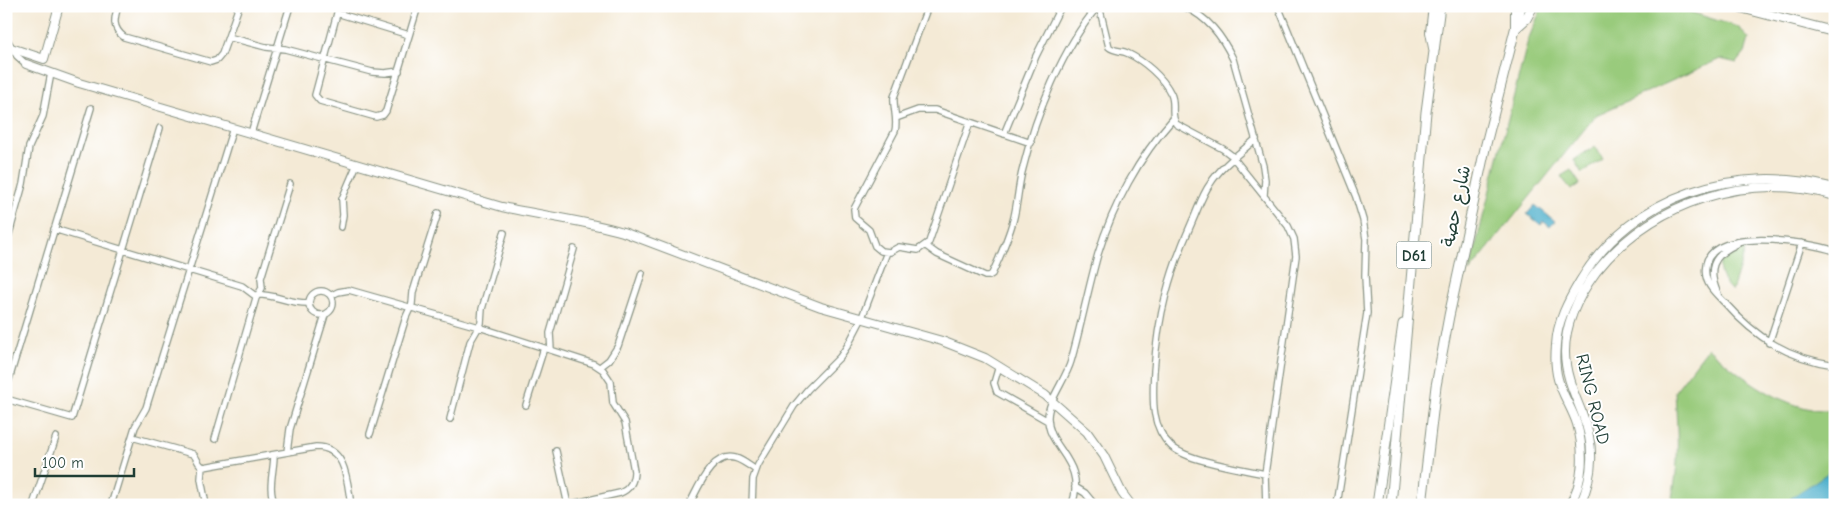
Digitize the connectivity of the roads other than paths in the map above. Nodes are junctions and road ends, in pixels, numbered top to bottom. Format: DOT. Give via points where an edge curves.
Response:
graph roads {
  1 [pos="59,6"];
  2 [pos="118,6"];
  3 [pos="239,6"];
  4 [pos="290,6"];
  5 [pos="339,6"];
  6 [pos="418,6"];
  7 [pos="928,6"];
  8 [pos="1062,6"];
  9 [pos="1098,6"];
  10 [pos="1183,6"];
  11 [pos="1278,6"];
  12 [pos="1434,6"];
  13 [pos="1440,6"];
  14 [pos="1516,6"];
  15 [pos="1521,6"];
  16 [pos="1533,6"];
  17 [pos="1735,6"];
  18 [pos="337,14"];
  19 [pos="1516,27"];
  20 [pos="1835,32"];
  21 [pos="409,35"];
  22 [pos="228,37"];
  23 [pos="6,38"];
  24 [pos="11,48"];
  25 [pos="277,48"];
  26 [pos="1434,48"];
  27 [pos="34,55"];
  28 [pos="324,60"];
  29 [pos="28,65"];
  30 [pos="399,70"];
  31 [pos="51,73"];
  32 [pos="91,108"];
  33 [pos="896,118"];
  34 [pos="1173,119"];
  35 [pos="970,122"];
  36 [pos="160,128"];
  37 [pos="233,128"];
  38 [pos="251,133"];
  39 [pos="1004,134"];
  40 [pos="1256,139"];
  41 [pos="1031,143"];
  42 [pos="1234,158"];
  43 [pos="357,164"];
  44 [pos="290,184"];
  45 [pos="1835,188"];
  46 [pos="1264,195"];
  47 [pos="1835,196"];
  48 [pos="438,213"];
  49 [pos="341,227"];
  50 [pos="54,229"];
  51 [pos="504,233"];
  52 [pos="1802,243"];
  53 [pos="6,245"];
  54 [pos="926,246"];
  55 [pos="574,249"];
  56 [pos="122,250"];
  57 [pos="887,252"];
  58 [pos="1835,252"];
  59 [pos="1414,260"];
  60 [pos="189,269"];
  61 [pos="642,272"];
  62 [pos="258,294"];
  63 [pos="332,295"];
  64 [pos="309,303"];
  65 [pos="410,307"];
  66 [pos="324,315"];
  67 [pos="862,320"];
  68 [pos="479,328"];
  69 [pos="1769,343"];
  70 [pos="544,348"];
  71 [pos="551,350"];
  72 [pos="1834,363"];
  73 [pos="999,366"];
  74 [pos="600,367"];
  75 [pos="7,386"];
  76 [pos="6,399"];
  77 [pos="1052,401"];
  78 [pos="526,405"];
  79 [pos="450,418"];
  80 [pos="1048,421"];
  81 [pos="370,434"];
  82 [pos="56,437"];
  83 [pos="132,437"];
  84 [pos="215,439"];
  85 [pos="556,451"];
  86 [pos="287,452"];
  87 [pos="274,454"];
  88 [pos="202,466"];
  89 [pos="756,470"];
  90 [pos="1265,474"];
  91 [pos="1075,487"];
  92 [pos="33,505"];
  93 [pos="111,505"];
  94 [pos="206,505"];
  95 [pos="275,505"];
  96 [pos="351,505"];
  97 [pos="568,505"];
  98 [pos="689,505"];
  99 [pos="752,505"];
  100 [pos="1072,505"];
  101 [pos="1095,505"];
  102 [pos="1131,505"];
  103 [pos="1266,505"];
  104 [pos="1337,505"];
  105 [pos="1377,505"];
  106 [pos="1391,505"];
  107 [pos="1422,505"];
  108 [pos="1569,505"];
  109 [pos="1580,505"];
  1 -- 27 [label="street" via="44,59"];
  2 -- 22 [label="street" via="114,24 124,37 204,61 214,62 220,57"];
  3 -- 22 [label="street"];
  4 -- 25 [label="street"];
  5 -- 18 [label="street"];
  6 -- 21 [label="street"];
  7 -- 33 [label="street" via="894,98"];
  8 -- 39 [label="street" via="1036,56"];
  9 -- 34 [label="street" via="1109,47 1132,56 1160,78 1172,97"];
  9 -- 41 [label="street" via="1068,49"];
  10 -- 40 [label="street" via="1207,21 1225,43 1236,68"];
  11 -- 104 [label="street" via="1356,197 1365,229 1367,313"];
  12 -- 26 [label="highway" via="1431,32"];
  13 -- 26 [label="main road, شارع حصة / D61"];
  14 -- 19 [label="highway"];
  15 -- 19 [label="main road, شارع حصة"];
  16 -- 19 [label="main road" via="1526,19"];
  17 -- 20 [label="main road"];
  18 -- 21 [label="street"];
  18 -- 28 [label="street"];
  19 -- 107 [label="main road, شارع حصة" via="1486,144 1449,316 1436,386"];
  21 -- 30 [label="street"];
  22 -- 25 [label="street"];
  23 -- 24 [label="street"];
  24 -- 27 [label="street"];
  24 -- 29 [label="street"];
  25 -- 28 [label="street"];
  25 -- 38 [label="street"];
  26 -- 59 [label="main road, شارع حصة / D61"];
  27 -- 29 [label="street"];
  28 -- 30 [label="street" via="372,72"];
  28 -- 30 [label="street" via="314,92 318,99 373,117 386,111"];
  29 -- 31 [label="street"];
  31 -- 37 [label="street"];
  31 -- 53 [label="street" via="44,116 29,146 23,184"];
  32 -- 50 [label="street"];
  33 -- 35 [label="street" via="924,109"];
  33 -- 57 [label="street" via="893,136 853,211 855,218 869,230 877,248"];
  34 -- 42 [label="street" via="1180,128 1223,149"];
  34 -- 77 [label="street" via="1142,159 1112,217 1098,256 1068,368"];
  35 -- 39 [label="street"];
  35 -- 54 [label="street"];
  36 -- 56 [label="street"];
  37 -- 38 [label="street"];
  37 -- 60 [label="street"];
  38 -- 43 [label="street"];
  39 -- 41 [label="street"];
  40 -- 42 [label="street"];
  40 -- 46 [label="street" via="1264,173"];
  41 -- 54 [label="street" via="1020,178 1013,221 991,275 984,276"];
  42 -- 46 [label="street"];
  42 -- 90 [label="street" via="1208,186 1177,255 1157,336 1152,404 1156,422 1171,446 1179,452"];
  43 -- 49 [label="street" via="342,198"];
  43 -- 67 [label="street" via="502,207 623,232"];
  44 -- 62 [label="street"];
  45 -- 108 [label="street, RING ROAD" via="1766,178 1707,186 1650,211 1598,255 1567,305 1556,343 1558,378 1577,424 1581,450 1579,482"];
  46 -- 90 [label="street" via="1288,226 1296,251"];
  47 -- 109 [label="street, RING ROAD" via="1787,188 1743,188 1722,192 1660,217 1628,239 1606,260 1581,295 1567,332 1566,371 1589,433 1592,457 1587,490"];
  48 -- 65 [label="street"];
  50 -- 56 [label="street"];
  50 -- 75 [label="street"];
  51 -- 68 [label="street"];
  52 -- 58 [label="street"];
  52 -- 69 [label="street"];
  52 -- 69 [label="street" via="1741,242 1725,250 1714,262 1712,277 1720,298"];
  54 -- 57 [label="street"];
  55 -- 71 [label="street" via="550,333"];
  56 -- 60 [label="street"];
  56 -- 76 [label="street" via="72,418"];
  57 -- 67 [label="street"];
  59 -- 105 [label="main road" via="1406,288"];
  59 -- 106 [label="main road, شارع حصة / D61"];
  60 -- 62 [label="street"];
  60 -- 83 [label="street" via="146,408"];
  61 -- 74 [label="street" via="618,346"];
  62 -- 64 [label="street" via="293,303"];
  62 -- 84 [label="street"];
  63 -- 64 [label="street" via="324,290 317,291"];
  63 -- 65 [label="street" via="348,290"];
  63 -- 66 [label="street" via="333,307"];
  64 -- 66 [label="street" via="313,312"];
  65 -- 68 [label="street"];
  65 -- 81 [label="street"];
  66 -- 86 [label="street" via="290,429"];
  67 -- 73 [label="street" via="956,345"];
  67 -- 89 [label="street" via="840,357 794,406"];
  68 -- 70 [label="street"];
  68 -- 79 [label="street" via="470,342"];
  69 -- 72 [label="street" via="1800,357"];
  70 -- 71 [label="street"];
  70 -- 78 [label="street"];
  71 -- 74 [label="street"];
  73 -- 77 [label="street"];
  73 -- 80 [label="street" via="994,382 997,392"];
  74 -- 97 [label="street" via="609,378 613,403 625,422 634,480 620,493"];
  77 -- 80 [label="street"];
  77 -- 102 [label="street" via="1093,439"];
  80 -- 91 [label="street" via="1052,434 1070,462"];
  82 -- 92 [label="street"];
  83 -- 88 [label="street" via="193,454"];
  83 -- 93 [label="street"];
  85 -- 97 [label="street"];
  86 -- 87 [label="street"];
  86 -- 96 [label="street" via="321,447 335,452 343,464"];
  87 -- 88 [label="street"];
  87 -- 95 [label="street" via="270,485"];
  88 -- 94 [label="street"];
  89 -- 98 [label="street" via="737,458 720,460 709,470"];
  89 -- 99 [label="street"];
  90 -- 103 [label="street"];
  91 -- 100 [label="street"];
  91 -- 101 [label="street"];
}
